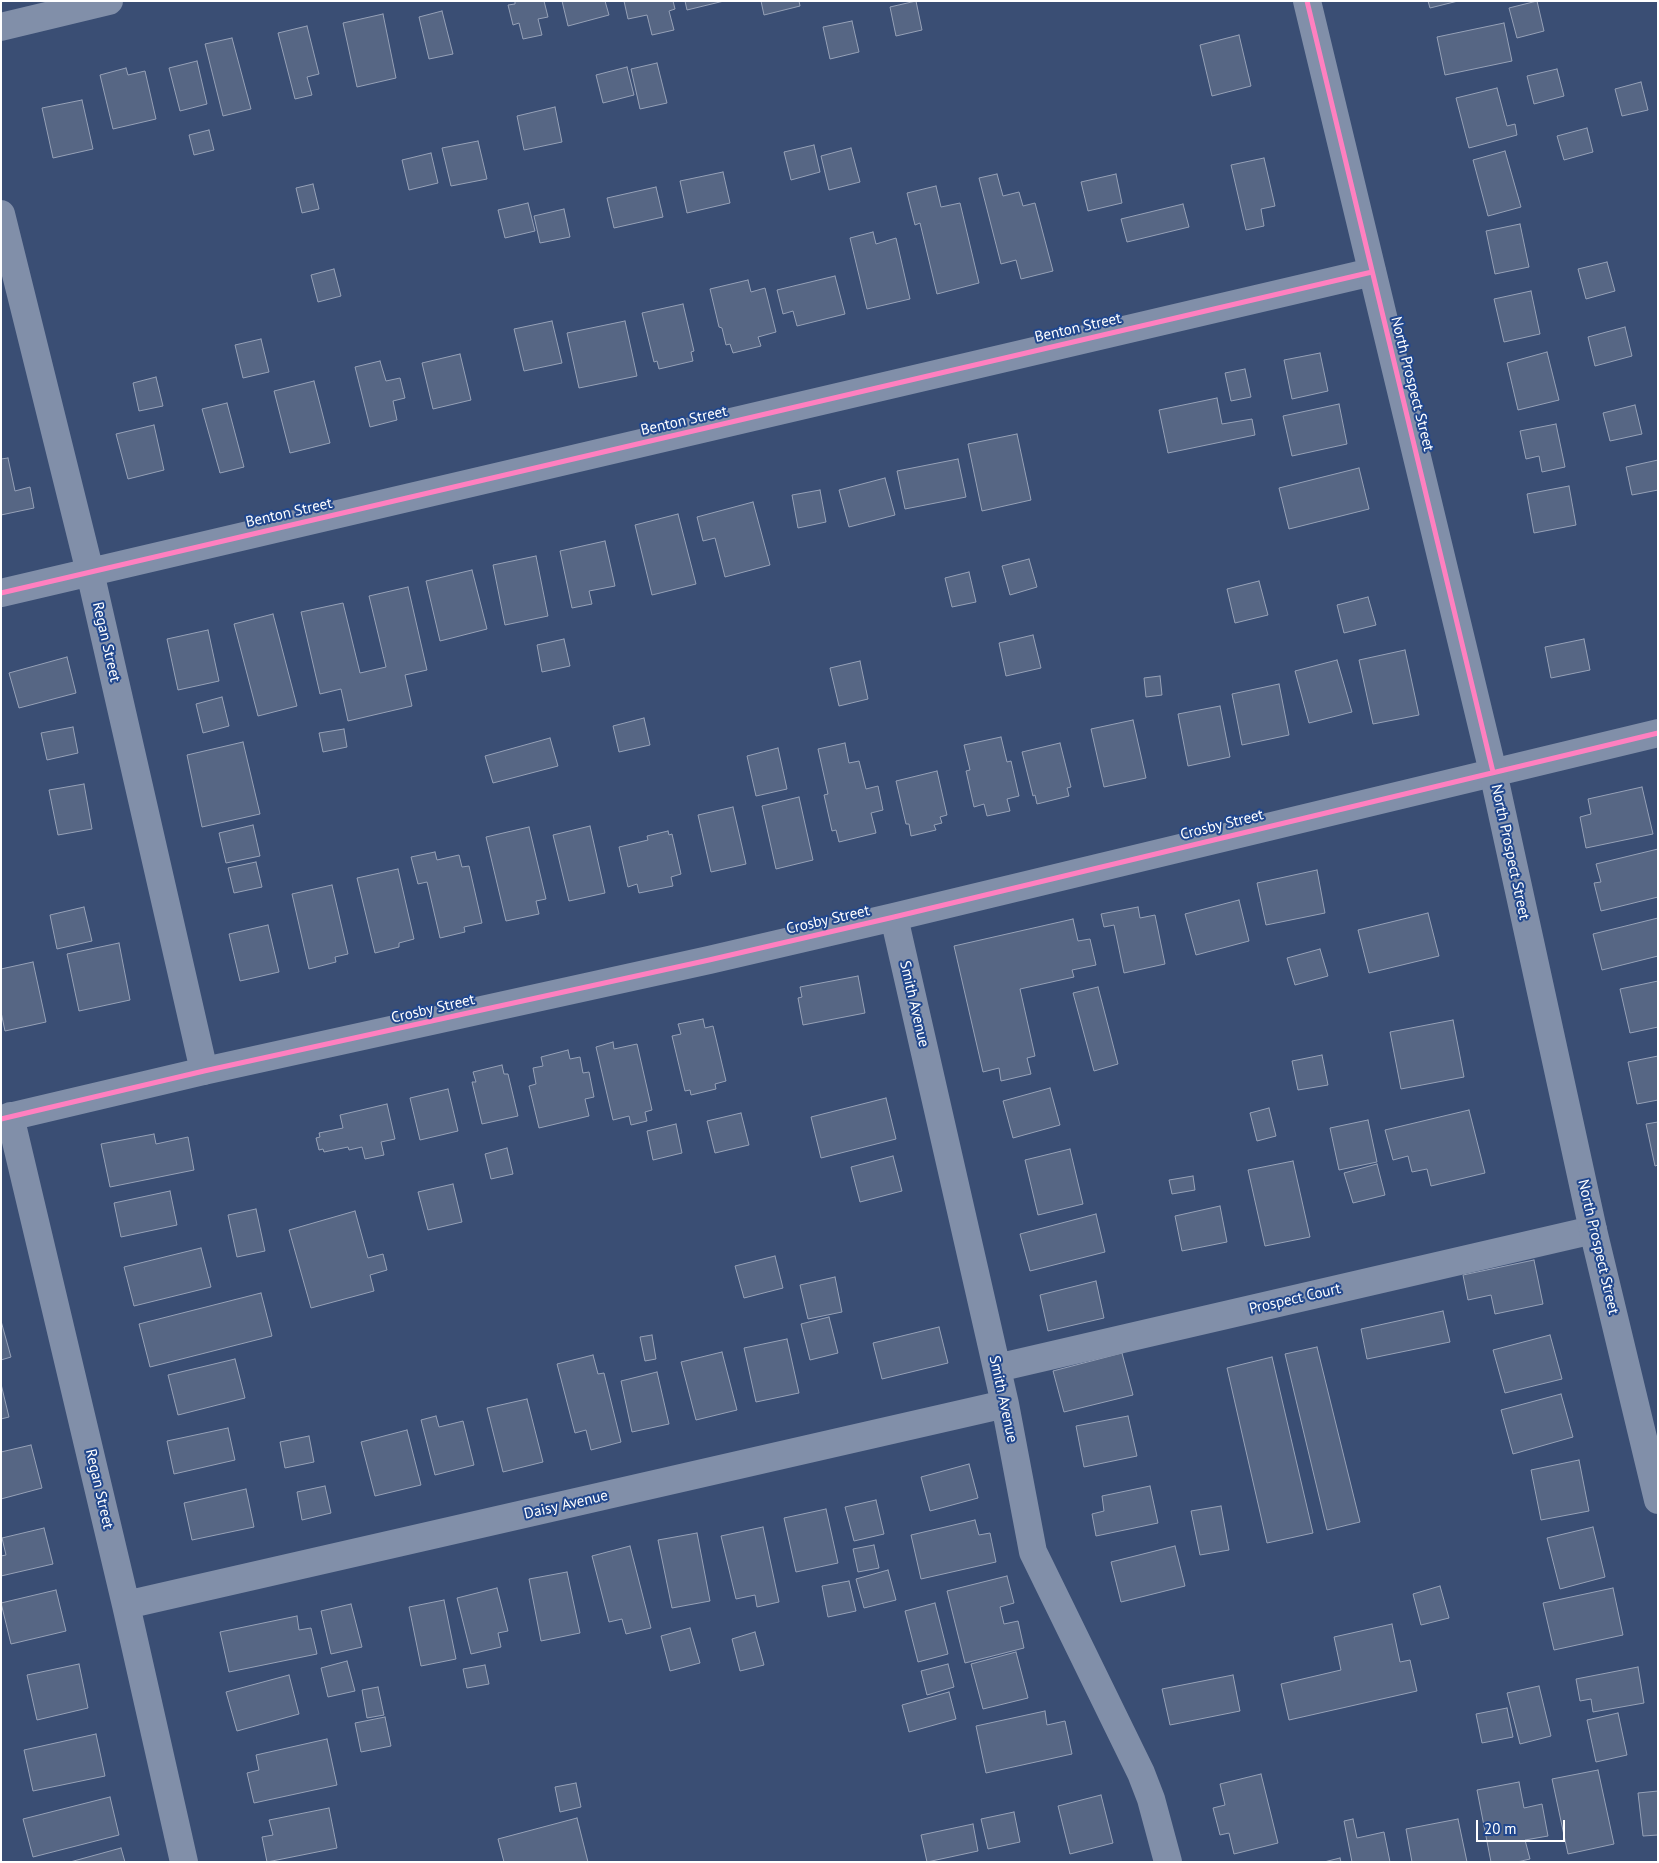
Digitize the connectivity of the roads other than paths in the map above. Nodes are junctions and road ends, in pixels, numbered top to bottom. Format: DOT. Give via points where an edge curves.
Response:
graph roads {
  1 [pos="109,1"];
  2 [pos="1307,1"];
  3 [pos="1,27"];
  4 [pos="1,214"];
  5 [pos="1372,272"];
  6 [pos="90,572"];
  7 [pos="1,593"];
  8 [pos="1658,732"];
  9 [pos="1493,772"];
  10 [pos="894,917"];
  11 [pos="204,1071"];
  12 [pos="6,1117"];
  13 [pos="1593,1230"];
  14 [pos="997,1368"];
  15 [pos="1005,1404"];
  16 [pos="1658,1500"];
  17 [pos="126,1605"];
  18 [pos="184,1862"];
  19 [pos="1168,1862"];
  1 -- 3 [label="street"];
  2 -- 5 [label="street, North Prospect Street"];
  4 -- 6 [label="street, Regan Street"];
  5 -- 6 [label="street, Benton Street"];
  5 -- 9 [label="street, North Prospect Street"];
  6 -- 7 [label="street, Benton Street"];
  6 -- 11 [label="street, Regan Street"];
  8 -- 9 [label="street, Crosby Street"];
  9 -- 10 [label="street, Crosby Street"];
  9 -- 13 [label="street, North Prospect Street"];
  10 -- 11 [label="street, Crosby Street"];
  10 -- 14 [label="street, Smith Avenue"];
  11 -- 12 [label="street, Crosby Street"];
  12 -- 17 [label="street, Regan Street"];
  13 -- 14 [label="street, Prospect Court"];
  13 -- 16 [label="street, North Prospect Street"];
  14 -- 15 [label="street, Smith Avenue"];
  15 -- 17 [label="street, Daisy Avenue"];
  15 -- 19 [label="street, Smith Avenue" via="1033,1552 1141,1774"];
  17 -- 18 [label="street, Regan Street"];
}
